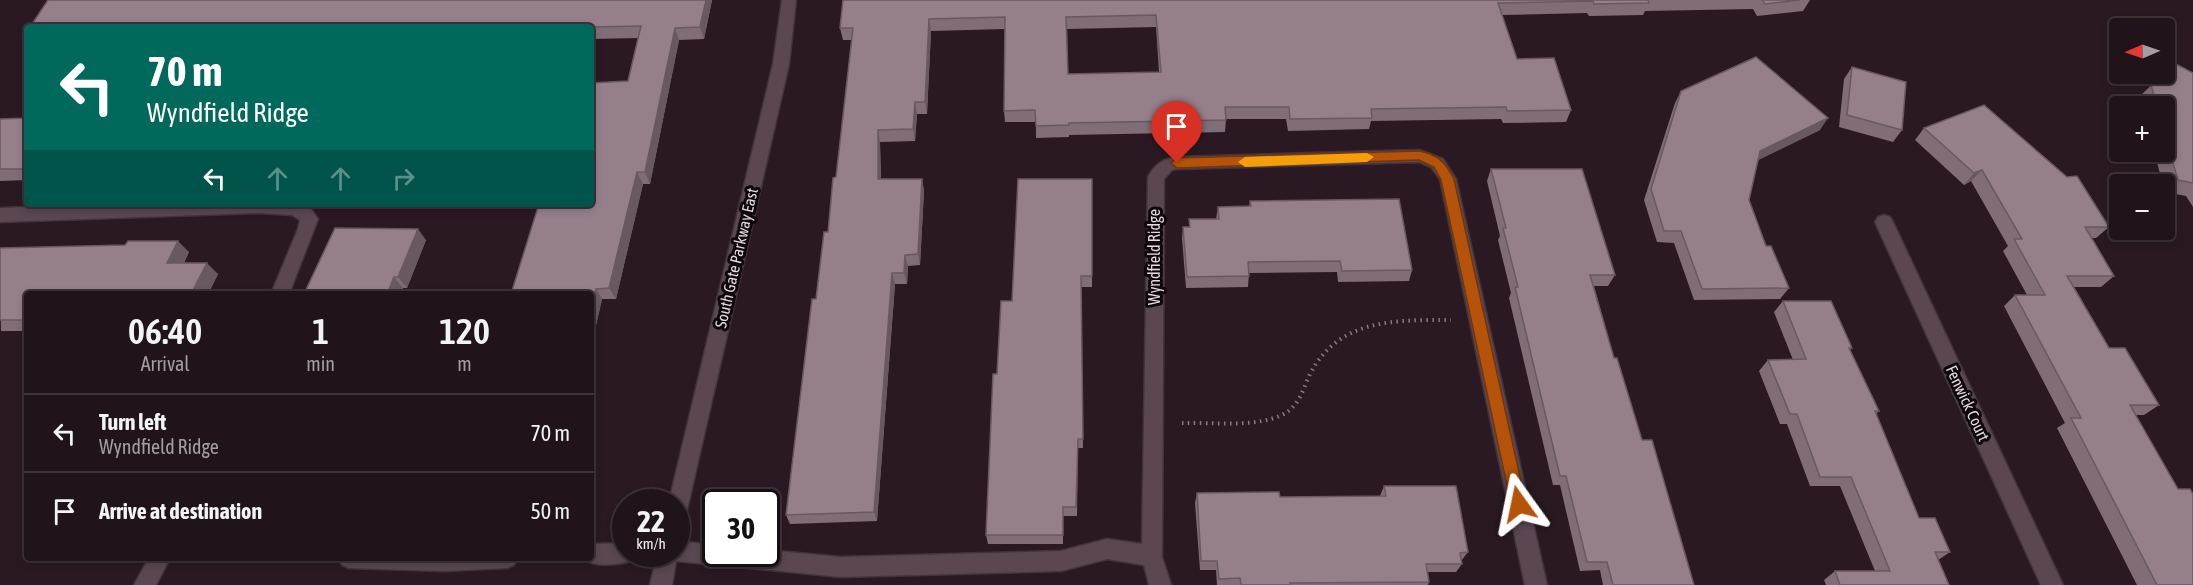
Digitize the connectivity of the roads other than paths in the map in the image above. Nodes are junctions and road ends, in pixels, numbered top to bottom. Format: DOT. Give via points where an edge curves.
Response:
graph roads {
  1 [pos="789,0"];
  2 [pos="259,207"];
  3 [pos="259,207"];
  4 [pos="0,215"];
  5 [pos="1884,222"];
  6 [pos="281,291"];
  7 [pos="682,489"];
  8 [pos="612,553"];
  9 [pos="690,553"];
  10 [pos="594,554"];
  11 [pos="1152,557"];
  12 [pos="158,561"];
  13 [pos="665,567"];
  14 [pos="145,585"];
  15 [pos="661,585"];
  16 [pos="1160,585"];
  17 [pos="1536,585"];
  18 [pos="2052,585"];
  1 -- 7 [label="street, South Gate Parkway East" via="781,64"];
  2 -- 6 [label="street" via="297,209 309,219"];
  3 -- 4 [label="street"];
  5 -- 18 [label="street, Fenwick Court"];
  8 -- 10 [label="street"];
  9 -- 11 [label="street" via="841,567 1061,561 1107,549"];
  11 -- 16 [label="street, Wyndfield Ridge"];
  11 -- 17 [label="street, Wyndfield Ridge" via="1156,177 1167,165 1177,163 1419,156 1431,158 1448,179"];
  12 -- 14 [label="street"];
  13 -- 15 [label="street"];
}
